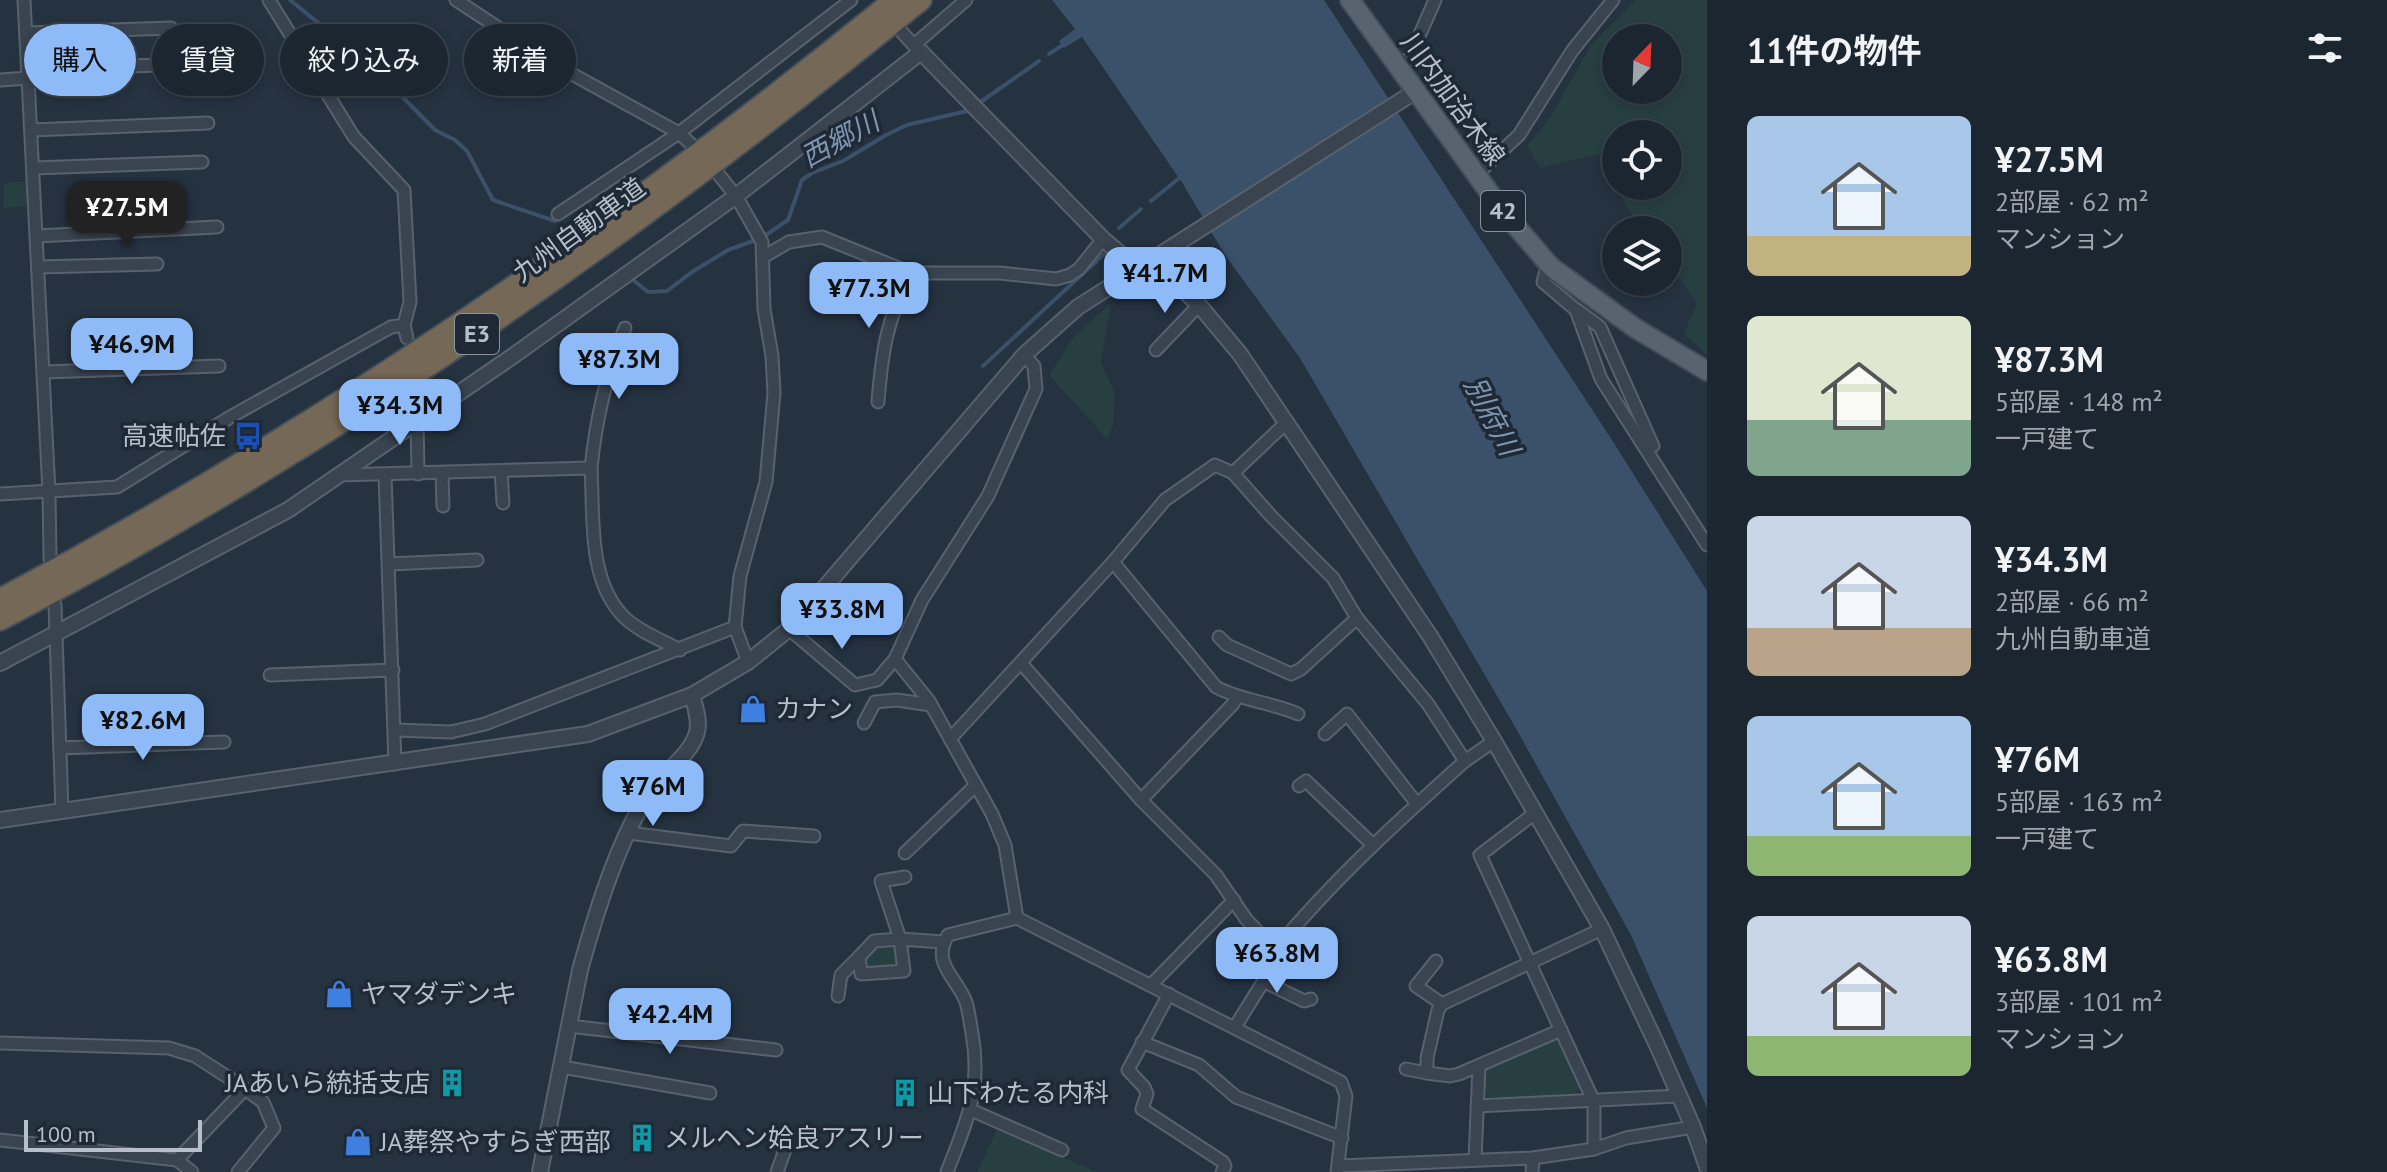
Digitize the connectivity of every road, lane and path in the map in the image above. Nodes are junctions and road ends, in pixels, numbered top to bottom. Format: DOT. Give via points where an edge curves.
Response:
graph roads {
  1 [pos="24,0"];
  2 [pos="269,0"];
  3 [pos="456,0"];
  4 [pos="851,0"];
  5 [pos="921,0"];
  6 [pos="966,0"];
  7 [pos="1350,0"];
  8 [pos="1435,0"];
  9 [pos="1613,0"];
  10 [pos="880,2"];
  11 [pos="25,24"];
  12 [pos="901,31"];
  13 [pos="917,48"];
  14 [pos="1398,66"];
  15 [pos="24,75"];
  16 [pos="0,80"];
  17 [pos="1411,95"];
  18 [pos="29,96"];
  19 [pos="208,123"];
  20 [pos="31,130"];
  21 [pos="679,133"];
  22 [pos="693,146"];
  23 [pos="202,162"];
  24 [pos="33,168"];
  25 [pos="719,175"];
  26 [pos="1476,175"];
  27 [pos="736,196"];
  28 [pos="558,214"];
  29 [pos="217,227"];
  30 [pos="36,236"];
  31 [pos="1103,239"];
  32 [pos="763,257"];
  33 [pos="157,264"];
  34 [pos="38,267"];
  35 [pos="1551,267"];
  36 [pos="1138,269"];
  37 [pos="911,273"];
  38 [pos="1199,305"];
  39 [pos="1576,310"];
  40 [pos="404,325"];
  41 [pos="625,328"];
  42 [pos="407,338"];
  43 [pos="1156,350"];
  44 [pos="1024,355"];
  45 [pos="219,366"];
  46 [pos="1707,371"];
  47 [pos="43,372"];
  48 [pos="421,395"];
  49 [pos="878,402"];
  50 [pos="423,416"];
  51 [pos="1287,422"];
  52 [pos="591,468"];
  53 [pos="501,471"];
  54 [pos="442,473"];
  55 [pos="1233,473"];
  56 [pos="418,474"];
  57 [pos="337,475"];
  58 [pos="385,475"];
  59 [pos="1674,480"];
  60 [pos="49,492"];
  61 [pos="0,494"];
  62 [pos="503,503"];
  63 [pos="443,506"];
  64 [pos="1707,545"];
  65 [pos="50,559"];
  66 [pos="477,560"];
  67 [pos="1113,562"];
  68 [pos="389,564"];
  69 [pos="0,599"];
  70 [pos="55,605"];
  71 [pos="1357,618"];
  72 [pos="0,620"];
  73 [pos="735,627"];
  74 [pos="789,629"];
  75 [pos="56,634"];
  76 [pos="1219,637"];
  77 [pos="680,650"];
  78 [pos="895,659"];
  79 [pos="748,662"];
  80 [pos="0,663"];
  81 [pos="1021,663"];
  82 [pos="393,670"];
  83 [pos="270,675"];
  84 [pos="692,695"];
  85 [pos="1236,698"];
  86 [pos="931,705"];
  87 [pos="1298,714"];
  88 [pos="864,723"];
  89 [pos="395,730"];
  90 [pos="1325,734"];
  91 [pos="950,739"];
  92 [pos="1494,741"];
  93 [pos="224,742"];
  94 [pos="60,748"];
  95 [pos="1465,761"];
  96 [pos="395,764"];
  97 [pos="976,785"];
  98 [pos="1299,786"];
  99 [pos="1141,800"];
  100 [pos="1417,804"];
  101 [pos="62,811"];
  102 [pos="1535,813"];
  103 [pos="0,820"];
  104 [pos="629,833"];
  105 [pos="814,836"];
  106 [pos="1372,844"];
  107 [pos="905,853"];
  108 [pos="905,877"];
  109 [pos="1234,900"];
  110 [pos="1017,918"];
  111 [pos="1602,929"];
  112 [pos="900,939"];
  113 [pos="943,942"];
  114 [pos="1275,950"];
  115 [pos="859,957"];
  116 [pos="1436,961"];
  117 [pos="1530,962"];
  118 [pos="1265,982"];
  119 [pos="1151,985"];
  120 [pos="1169,994"];
  121 [pos="838,996"];
  122 [pos="1311,999"];
  123 [pos="1442,1004"];
  124 [pos="569,1026"];
  125 [pos="1235,1027"];
  126 [pos="1561,1030"];
  127 [pos="1142,1042"];
  128 [pos="0,1043"];
  129 [pos="776,1050"];
  130 [pos="1479,1066"];
  131 [pos="562,1067"];
  132 [pos="1406,1069"];
  133 [pos="1427,1073"];
  134 [pos="244,1090"];
  135 [pos="710,1093"];
  136 [pos="1678,1096"];
  137 [pos="1594,1102"];
  138 [pos="1477,1106"];
  139 [pos="971,1110"];
  140 [pos="1693,1127"];
  141 [pos="1342,1138"];
  142 [pos="0,1140"];
  143 [pos="787,1144"];
  144 [pos="1594,1149"];
  145 [pos="1062,1150"];
  146 [pos="1533,1158"];
  147 [pos="177,1160"];
  148 [pos="1475,1160"];
  149 [pos="1707,1167"];
  150 [pos="1338,1169"];
  151 [pos="192,1172"];
  152 [pos="238,1172"];
  153 [pos="540,1172"];
  154 [pos="777,1172"];
  155 [pos="947,1172"];
  156 [pos="1222,1172"];
  157 [pos="1532,1172"];
  1 -- 11 [label="street"];
  2 -- 40 [label="street" via="354,137 404,190 410,302"];
  3 -- 21 [label="street" via="552,63"];
  4 -- 21 [label="street"];
  5 -- 72 [label="highway, 九州自動車道 / E3" via="792,106 496,322 242,484"];
  6 -- 13 [label="street"];
  7 -- 14 [label="main road, 川内加治木線 / 42"];
  8 -- 14 [label="street" via="1409,59"];
  9 -- 26 [label="street" via="1572,51 1519,135"];
  10 -- 69 [label="highway, 九州自動車道 / E3" via="780,92 483,309 231,470"];
  12 -- 13 [label="street"];
  13 -- 27 [label="street"];
  13 -- 31 [label="street"];
  14 -- 17 [label="main road, 川内加治木線 / 42"];
  15 -- 16 [label="street"];
  17 -- 26 [label="main road, 川内加治木線 / 42"];
  17 -- 36 [label="street"];
  18 -- 20 [label="street"];
  19 -- 20 [label="street"];
  20 -- 24 [label="street"];
  21 -- 22 [label="street"];
  21 -- 28 [label="street"];
  23 -- 24 [label="street"];
  24 -- 30 [label="street"];
  25 -- 27 [label="street"];
  26 -- 35 [label="main road, 川内加治木線 / 42"];
  27 -- 32 [label="street" via="762,242"];
  27 -- 50 [label="street"];
  29 -- 30 [label="street"];
  30 -- 34 [label="street"];
  31 -- 36 [label="street"];
  31 -- 37 [label="street" via="1079,269 1056,279"];
  32 -- 37 [label="street" via="789,242 822,237"];
  32 -- 73 [label="street" via="774,393 766,482 740,576"];
  33 -- 34 [label="street"];
  34 -- 47 [label="street"];
  35 -- 39 [label="street" via="1543,282"];
  35 -- 46 [label="main road, 川内加治木線 / 42" via="1635,328"];
  36 -- 38 [label="street" via="1172,279"];
  36 -- 44 [label="street" via="1078,307"];
  37 -- 49 [label="street" via="894,304 885,337"];
  38 -- 43 [label="street"];
  38 -- 51 [label="street"];
  39 -- 59 [label="street" via="1600,327"];
  39 -- 64 [label="street" via="1601,379"];
  40 -- 42 [label="street"];
  40 -- 60 [label="street" via="391,327 232,416 117,487"];
  41 -- 52 [label="street" via="602,396"];
  44 -- 74 [label="street"];
  44 -- 78 [label="street" via="1034,366 1036,389 988,496 922,600"];
  45 -- 47 [label="street"];
  47 -- 60 [label="street"];
  48 -- 50 [label="street"];
  50 -- 56 [label="street"];
  50 -- 57 [label="street"];
  51 -- 55 [label="street"];
  51 -- 92 [label="street"];
  52 -- 53 [label="street"];
  52 -- 77 [label="street" via="603,591 625,618"];
  53 -- 54 [label="street"];
  53 -- 62 [label="street"];
  54 -- 56 [label="street"];
  54 -- 63 [label="street"];
  55 -- 67 [label="street" via="1215,465 1165,500"];
  55 -- 71 [label="street" via="1333,578"];
  56 -- 58 [label="street"];
  57 -- 58 [label="street"];
  57 -- 75 [label="street" via="288,510"];
  58 -- 68 [label="street"];
  60 -- 61 [label="street"];
  60 -- 65 [label="street"];
  66 -- 68 [label="street"];
  67 -- 81 [label="street"];
  67 -- 85 [label="street" via="1208,680"];
  68 -- 82 [label="street"];
  70 -- 75 [label="street"];
  71 -- 76 [label="street" via="1291,674"];
  71 -- 95 [label="street" via="1428,704"];
  73 -- 77 [label="street"];
  73 -- 79 [label="street"];
  74 -- 78 [label="street" via="855,685 877,680"];
  74 -- 79 [label="street"];
  75 -- 80 [label="street"];
  75 -- 94 [label="street"];
  77 -- 89 [label="street" via="485,724 451,732"];
  78 -- 86 [label="street"];
  79 -- 84 [label="street"];
  81 -- 91 [label="street"];
  81 -- 99 [label="street"];
  82 -- 83 [label="street"];
  82 -- 89 [label="street"];
  84 -- 96 [label="street" via="588,734"];
  84 -- 104 [label="street" via="697,732 650,791"];
  85 -- 87 [label="street"];
  85 -- 99 [label="street"];
  86 -- 88 [label="street" via="875,702"];
  86 -- 91 [label="street"];
  89 -- 96 [label="street"];
  90 -- 100 [label="street" via="1347,714"];
  91 -- 97 [label="street"];
  92 -- 95 [label="street"];
  92 -- 102 [label="street"];
  93 -- 94 [label="street"];
  94 -- 101 [label="street"];
  95 -- 100 [label="street"];
  96 -- 101 [label="street"];
  97 -- 107 [label="street"];
  97 -- 110 [label="street" via="1005,845"];
  98 -- 106 [label="street" via="1306,781"];
  99 -- 109 [label="street"];
  100 -- 106 [label="street"];
  101 -- 103 [label="street"];
  102 -- 111 [label="street"];
  102 -- 117 [label="street" via="1480,855"];
  104 -- 105 [label="street" via="731,846 743,831"];
  104 -- 124 [label="street" via="589,937"];
  106 -- 114 [label="street"];
  108 -- 112 [label="street" via="881,881"];
  109 -- 114 [label="street"];
  109 -- 119 [label="street"];
  110 -- 113 [label="street" via="948,935"];
  110 -- 119 [label="street"];
  111 -- 117 [label="street"];
  111 -- 136 [label="street"];
  112 -- 113 [label="street"];
  112 -- 115 [label="street" via="874,941"];
  112 -- 115 [label="street" via="904,971 861,974"];
  113 -- 139 [label="street" via="941,959 965,1002 973,1037 976,1089"];
  114 -- 118 [label="street" via="1276,961"];
  115 -- 121 [label="street" via="841,975"];
  116 -- 123 [label="street" via="1416,986"];
  117 -- 123 [label="street"];
  117 -- 126 [label="street"];
  118 -- 122 [label="street" via="1304,1001"];
  118 -- 125 [label="street"];
  119 -- 120 [label="street"];
  120 -- 125 [label="street"];
  120 -- 127 [label="street"];
  123 -- 133 [label="street"];
  124 -- 129 [label="street"];
  124 -- 131 [label="street"];
  125 -- 141 [label="street" via="1341,1082 1346,1096"];
  126 -- 130 [label="street"];
  126 -- 137 [label="street"];
  127 -- 141 [label="street" via="1199,1065 1236,1097"];
  127 -- 156 [label="street" via="1128,1070 1147,1094 1142,1109 1223,1162"];
  128 -- 134 [label="street" via="169,1048 195,1056"];
  130 -- 133 [label="street" via="1450,1076"];
  130 -- 138 [label="street"];
  131 -- 135 [label="street"];
  131 -- 153 [label="street"];
  132 -- 133 [label="street"];
  134 -- 147 [label="street"];
  134 -- 152 [label="street" via="263,1102 274,1128"];
  136 -- 137 [label="street"];
  136 -- 140 [label="street"];
  137 -- 138 [label="street"];
  137 -- 144 [label="street"];
  138 -- 148 [label="street"];
  139 -- 145 [label="street"];
  139 -- 155 [label="street"];
  140 -- 144 [label="street"];
  140 -- 149 [label="street"];
  141 -- 150 [label="street"];
  142 -- 147 [label="street"];
  143 -- 154 [label="street"];
  144 -- 146 [label="street"];
  146 -- 148 [label="street"];
  146 -- 157 [label="street"];
  147 -- 151 [label="street"];
  148 -- 150 [label="street"];
}
